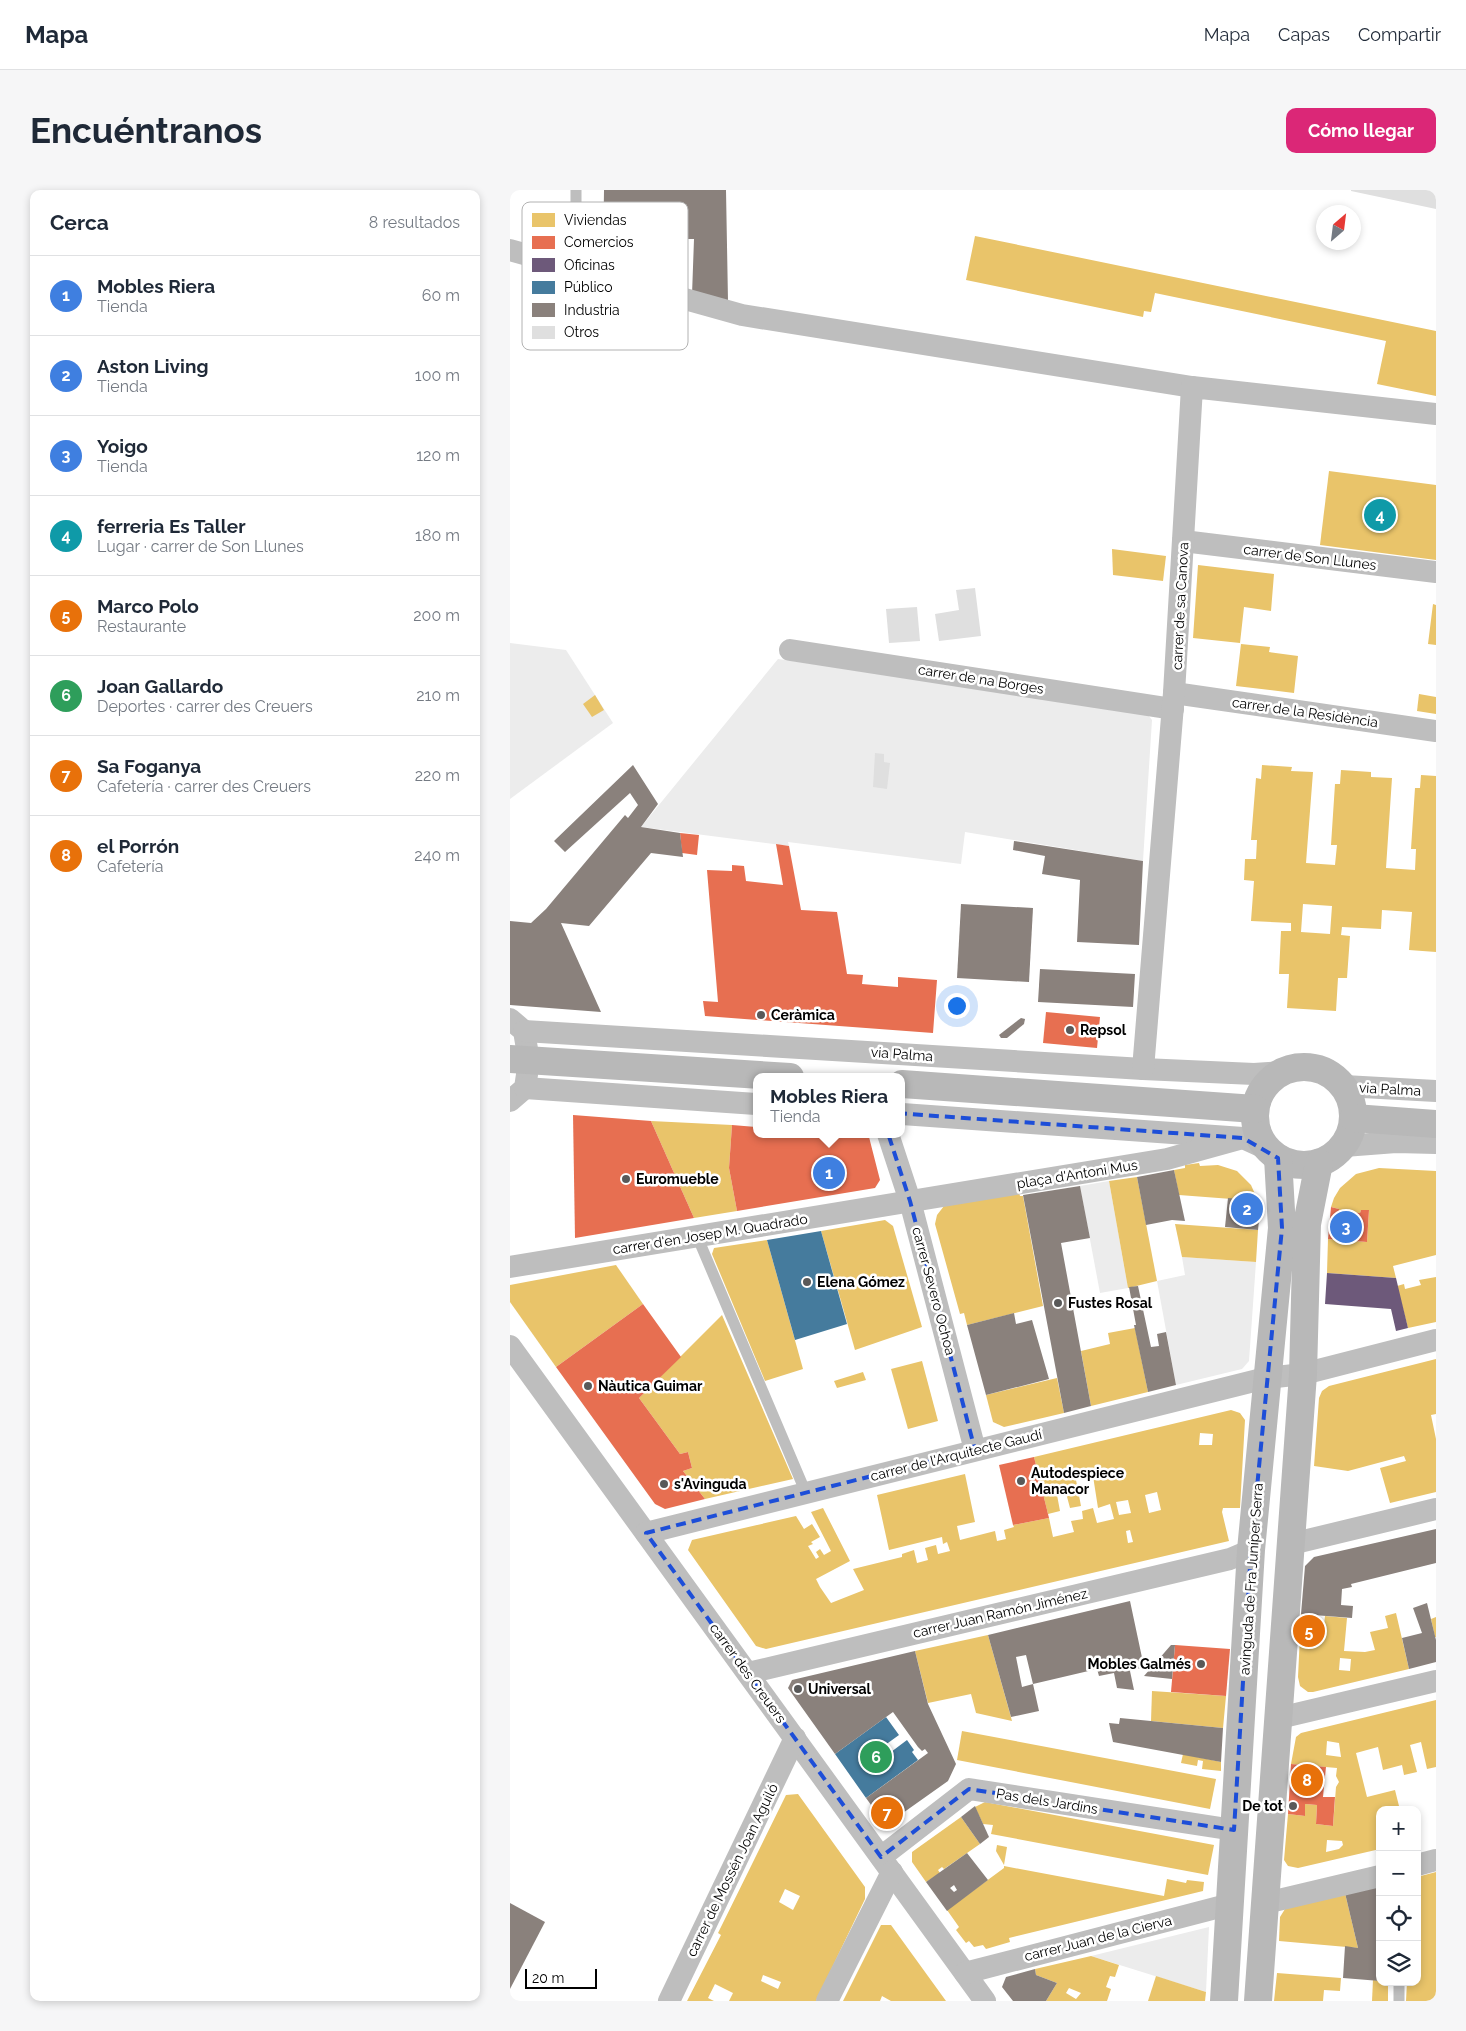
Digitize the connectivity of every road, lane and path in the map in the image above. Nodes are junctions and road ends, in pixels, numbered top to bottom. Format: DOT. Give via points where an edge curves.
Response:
graph roads {
  1 [pos="510,250"];
  2 [pos="522,254"];
  3 [pos="688,300"];
  4 [pos="1192,387"];
  5 [pos="1436,414"];
  6 [pos="1183,542"];
  7 [pos="1436,572"];
  8 [pos="790,650"];
  9 [pos="1174,701"];
  10 [pos="1436,731"];
  11 [pos="517,1025"];
  12 [pos="520,1060"];
  13 [pos="1143,1069"];
  14 [pos="1281,1072"];
  15 [pos="753,1075"];
  16 [pos="905,1084"];
  17 [pos="1344,1086"];
  18 [pos="1436,1091"];
  19 [pos="518,1094"];
  20 [pos="753,1104"];
  21 [pos="1255,1109"];
  22 [pos="905,1114"];
  23 [pos="1354,1118"];
  24 [pos="1436,1124"];
  25 [pos="889,1138"];
  26 [pos="1436,1144"];
  27 [pos="1344,1146"];
  28 [pos="1263,1148"];
  29 [pos="1319,1164"];
  30 [pos="910,1201"];
  31 [pos="696,1236"];
  32 [pos="510,1267"];
  33 [pos="1436,1340"];
  34 [pos="514,1360"];
  35 [pos="1304,1374"];
  36 [pos="1266,1378"];
  37 [pos="976,1450"];
  38 [pos="806,1493"];
  39 [pos="1436,1509"];
  40 [pos="646,1533"];
  41 [pos="1291,1544"];
  42 [pos="1251,1550"];
  43 [pos="748,1673"];
  44 [pos="1436,1681"];
  45 [pos="1279,1718"];
  46 [pos="795,1738"];
  47 [pos="1234,1830"];
  48 [pos="1436,1860"];
  49 [pos="886,1864"];
  50 [pos="1421,1864"];
  51 [pos="1376,1877"];
  52 [pos="1266,1903"];
  53 [pos="1231,1904"];
  54 [pos="965,1973"];
  55 [pos="1399,1986"];
  56 [pos="984,2000"];
  57 [pos="669,2001"];
  58 [pos="827,2001"];
  59 [pos="1224,2001"];
  60 [pos="1258,2001"];
  61 [pos="1399,2001"];
  1 -- 2 [label="street"];
  3 -- 4 [label="street" via="742,315"];
  4 -- 5 [label="street"];
  4 -- 6 [label="street, carrer de sa Canova"];
  6 -- 7 [label="street, carrer de Son Llunes"];
  6 -- 9 [label="street, carrer de sa Canova"];
  8 -- 9 [label="street, carrer de na Borges"];
  9 -- 10 [label="street, carrer de la Residència"];
  9 -- 13 [label="street, carrer de sa Canova"];
  11 -- 12 [label="street"];
  11 -- 13 [label="street, via Palma"];
  12 -- 15 [label="main road"];
  12 -- 19 [label="street"];
  13 -- 14 [label="street, via Palma" via="1254,1074"];
  14 -- 17 [label="main road" via="1303,1066 1318,1068"];
  14 -- 21 [label="main road" via="1261,1092"];
  16 -- 21 [label="main road"];
  17 -- 18 [label="street, via Palma"];
  17 -- 23 [label="main road" via="1351,1100"];
  19 -- 20 [label="street"];
  21 -- 28 [label="main road" via="1255,1123"];
  22 -- 28 [label="street"];
  23 -- 24 [label="main road"];
  23 -- 27 [label="main road" via="1350,1137"];
  25 -- 30 [label="street, carrer Severo Ochoa"];
  26 -- 27 [label="street" via="1396,1142"];
  27 -- 29 [label="main road"];
  28 -- 29 [label="main road" via="1290,1164"];
  28 -- 30 [label="street, plaça d'Antoni Mus" via="1167,1159"];
  28 -- 36 [label="main road, avinguda de Fra Juníper Serra" via="1282,1228"];
  29 -- 35 [label="main road" via="1307,1224"];
  30 -- 31 [label="street, carrer d'en Josep M. Quadrado"];
  30 -- 37 [label="street, carrer Severo Ochoa"];
  31 -- 32 [label="street, carrer d'en Josep M. Quadrado"];
  31 -- 38 [label="lane"];
  33 -- 35 [label="street, carrer de l'Arquitecte Gaudí"];
  34 -- 40 [label="street, carrer des Creuers"];
  35 -- 36 [label="street, carrer de l'Arquitecte Gaudí"];
  35 -- 41 [label="main road"];
  36 -- 37 [label="street, carrer de l'Arquitecte Gaudí"];
  36 -- 42 [label="main road, avinguda de Fra Juníper Serra"];
  37 -- 38 [label="street, carrer de l'Arquitecte Gaudí"];
  38 -- 40 [label="street, carrer de l'Arquitecte Gaudí"];
  39 -- 41 [label="street"];
  40 -- 43 [label="street, carrer des Creuers"];
  41 -- 45 [label="main road"];
  42 -- 43 [label="street, carrer Juan Ramón Jiménez" via="1230,1559"];
  42 -- 47 [label="main road, avinguda de Fra Juníper Serra"];
  43 -- 46 [label="street, carrer des Creuers"];
  44 -- 45 [label="street"];
  45 -- 52 [label="main road"];
  46 -- 49 [label="street, carrer des Creuers"];
  46 -- 57 [label="street, carrer de Mossén Joan Aguiló"];
  47 -- 49 [label="street, Pas dels Jardins" via="969,1789"];
  47 -- 53 [label="main road, avinguda de Fra Juníper Serra"];
  48 -- 50 [label="street"];
  49 -- 54 [label="street, carrer des Creuers"];
  49 -- 58 [label="street"];
  51 -- 52 [label="street"];
  52 -- 60 [label="main road"];
  53 -- 54 [label="street, carrer Juan de la Cierva"];
  53 -- 59 [label="main road, avinguda de Fra Juníper Serra"];
  54 -- 56 [label="street, carrer des Creuers"];
  55 -- 61 [label="lane"];
}
